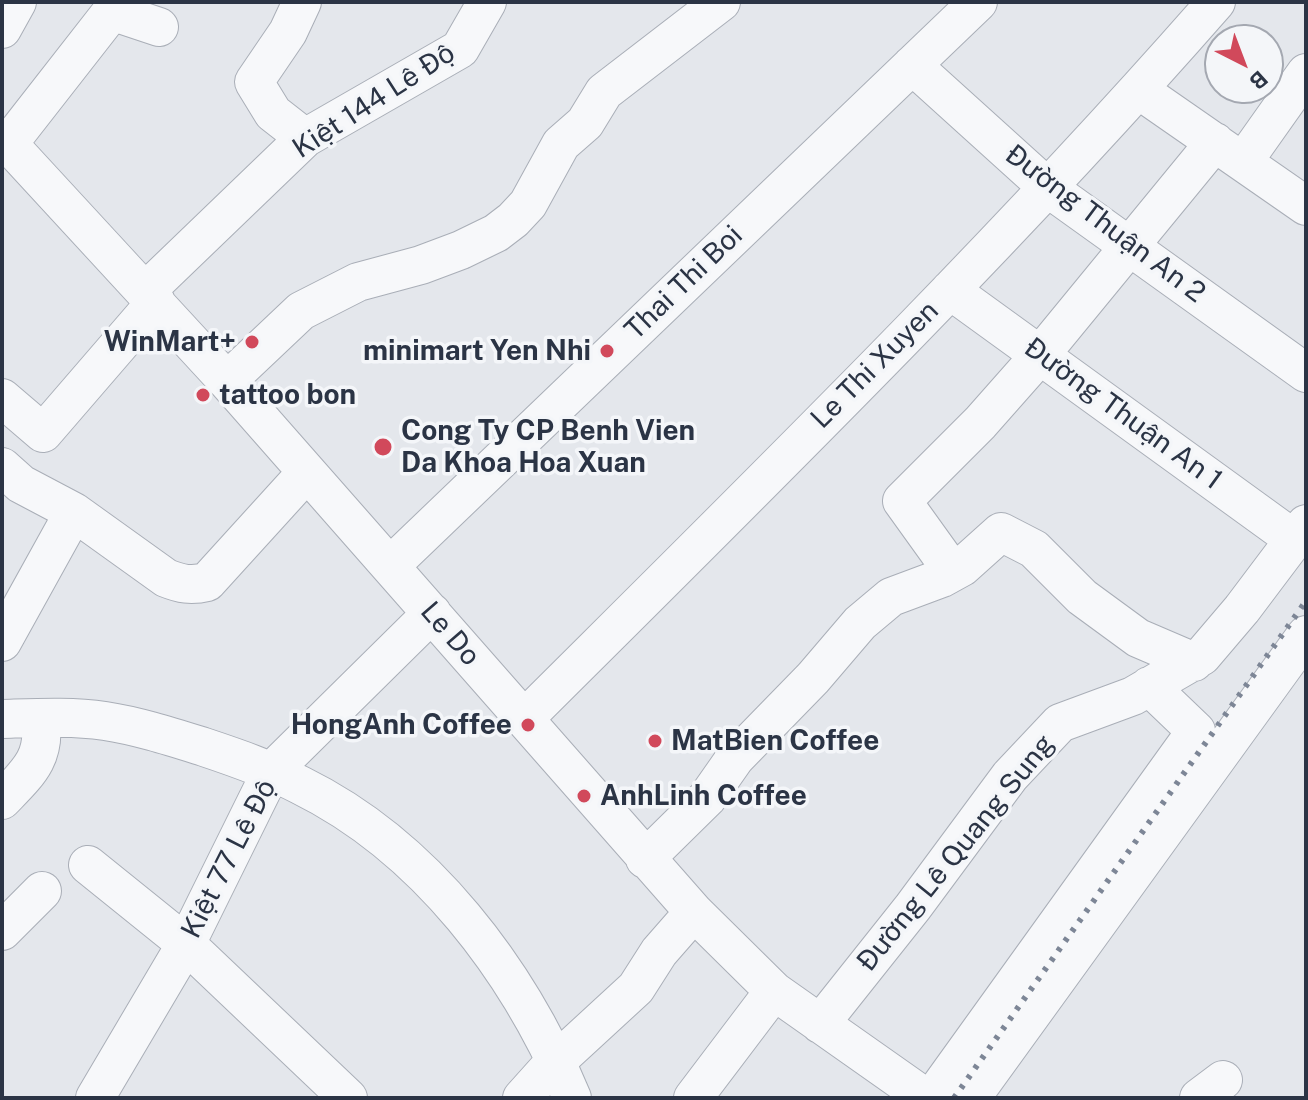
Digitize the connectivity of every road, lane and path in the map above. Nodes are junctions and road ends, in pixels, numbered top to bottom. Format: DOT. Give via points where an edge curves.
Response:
graph roads {
  1 [pos="17,2"];
  2 [pos="302,2"];
  3 [pos="721,2"];
  4 [pos="978,2"];
  5 [pos="1216,2"];
  6 [pos="477,5"];
  7 [pos="159,27"];
  8 [pos="2,29"];
  9 [pos="912,65"];
  10 [pos="1306,73"];
  11 [pos="1139,90"];
  12 [pos="305,138"];
  13 [pos="6,140"];
  14 [pos="1229,152"];
  15 [pos="1048,188"];
  16 [pos="1306,206"];
  17 [pos="1129,246"];
  18 [pos="950,290"];
  19 [pos="151,296"];
  20 [pos="1041,354"];
  21 [pos="1306,373"];
  22 [pos="227,381"];
  23 [pos="2,398"];
  24 [pos="2,467"];
  25 [pos="307,472"];
  26 [pos="74,512"];
  27 [pos="1300,532"];
  28 [pos="391,565"];
  29 [pos="953,572"];
  30 [pos="432,613"];
  31 [pos="1306,635"];
  32 [pos="2,642"];
  33 [pos="1194,662"];
  34 [pos="1149,686"];
  35 [pos="40,718"];
  36 [pos="2,719"];
  37 [pos="524,719"];
  38 [pos="271,772"];
  39 [pos="2,800"];
  40 [pos="645,859"];
  41 [pos="88,865"];
  42 [pos="42,891"];
  43 [pos="694,912"];
  44 [pos="2,931"];
  45 [pos="186,944"];
  46 [pos="774,991"];
  47 [pos="820,1024"];
  48 [pos="556,1061"];
  49 [pos="95,1098"];
  50 [pos="348,1098"];
  51 [pos="522,1098"];
  52 [pos="572,1098"];
  53 [pos="693,1098"];
  54 [pos="926,1098"];
  55 [pos="932,1098"];
  56 [pos="971,1098"];
  1 -- 8 [label="street"];
  2 -- 12 [label="street" via="254,82 273,113"];
  3 -- 22 [label="street" via="604,92 585,123 561,144 528,204 513,220 461,250 358,282 301,311"];
  4 -- 9 [label="street, Thai Thi Boi"];
  5 -- 11 [label="street, Le Thi Xuyen"];
  6 -- 12 [label="street, Kiệt 144 Lê Độ" via="460,49"];
  7 -- 13 [label="street" via="109,15"];
  9 -- 15 [label="street, Đường Thuận An 2"];
  9 -- 28 [label="street, Thai Thi Boi"];
  10 -- 14 [label="street"];
  11 -- 14 [label="street"];
  11 -- 15 [label="street, Le Thi Xuyen"];
  12 -- 19 [label="street, Kiệt 144 Lê Độ"];
  13 -- 19 [label="street, Le Do"];
  14 -- 16 [label="street"];
  14 -- 17 [label="street"];
  15 -- 17 [label="street, Đường Thuận An 2"];
  15 -- 18 [label="street, Le Thi Xuyen"];
  17 -- 20 [label="street"];
  17 -- 21 [label="street, Đường Thuận An 2"];
  18 -- 20 [label="street, Đường Thuận An 1"];
  18 -- 37 [label="street, Le Thi Xuyen"];
  19 -- 22 [label="street, Le Do"];
  19 -- 23 [label="street, Kiệt 144 Lê Độ" via="43,433"];
  20 -- 27 [label="street, Đường Thuận An 1"];
  20 -- 29 [label="street" via="902,501"];
  22 -- 25 [label="street, Le Do"];
  24 -- 26 [label="street" via="21,484"];
  25 -- 26 [label="street" via="207,582 193,585 166,578"];
  25 -- 28 [label="street, Le Do"];
  26 -- 32 [label="street"];
  27 -- 33 [label="street, Đường Lê Quang Sung"];
  28 -- 30 [label="street, Le Do"];
  29 -- 33 [label="street" via="1001,532 1034,549 1082,597 1138,638"];
  29 -- 40 [label="street" via="891,597 860,623 735,758 707,798"];
  30 -- 37 [label="street, Le Do"];
  30 -- 38 [label="street, Kiệt 77 Lê Độ"];
  31 -- 56 [label="street"];
  33 -- 34 [label="street, Đường Lê Quang Sung"];
  34 -- 47 [label="street, Đường Lê Quang Sung" via="1060,723 1010,776"];
  34 -- 55 [label="street" via="1196,731"];
  35 -- 36 [label="street"];
  35 -- 38 [label="street" via="105,721 183,740"];
  35 -- 39 [label="street" via="43,747"];
  37 -- 40 [label="street, Le Do"];
  38 -- 45 [label="street, Kiệt 77 Lê Độ"];
  38 -- 48 [label="street" via="346,812 424,875 498,963"];
  40 -- 43 [label="street, Le Do"];
  41 -- 45 [label="street"];
  42 -- 44 [label="street"];
  43 -- 46 [label="street, Le Do"];
  43 -- 48 [label="street" via="636,988"];
  45 -- 49 [label="street, Kiệt 77 Lê Độ"];
  45 -- 50 [label="street"];
  46 -- 47 [label="street, Le Do"];
  46 -- 53 [label="street"];
  47 -- 54 [label="street, Le Do"];
  48 -- 51 [label="street"];
  48 -- 52 [label="street"];
}
